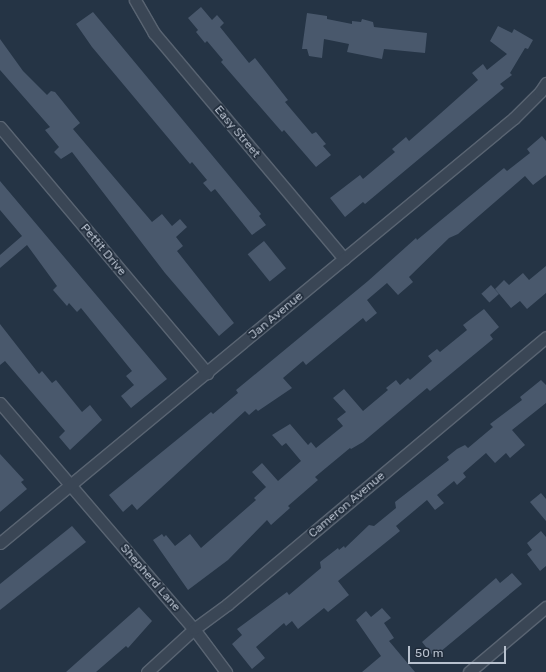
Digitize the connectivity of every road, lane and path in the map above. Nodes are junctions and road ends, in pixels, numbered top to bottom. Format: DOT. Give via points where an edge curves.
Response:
graph roads {
  1 [pos="135,0"];
  2 [pos="546,83"];
  3 [pos="0,127"];
  4 [pos="344,259"];
  5 [pos="546,337"];
  6 [pos="207,373"];
  7 [pos="0,403"];
  8 [pos="70,486"];
  9 [pos="0,542"];
  10 [pos="546,607"];
  11 [pos="194,629"];
  12 [pos="147,672"];
  13 [pos="226,672"];
  14 [pos="469,672"];
  1 -- 4 [label="street, Easy Street" via="154,33"];
  2 -- 4 [label="street, Jan Avenue" via="514,118"];
  3 -- 6 [label="street, Pettit Drive"];
  4 -- 6 [label="street, Jan Avenue"];
  5 -- 11 [label="street, Cameron Avenue" via="228,604"];
  6 -- 8 [label="street, Jan Avenue"];
  7 -- 8 [label="street, Shepherd Lane"];
  8 -- 9 [label="street, Jan Avenue"];
  8 -- 11 [label="street, Shepherd Lane"];
  10 -- 14 [label="street"];
  11 -- 12 [label="street, Cameron Avenue"];
  11 -- 13 [label="street, Shepherd Lane"];
}
